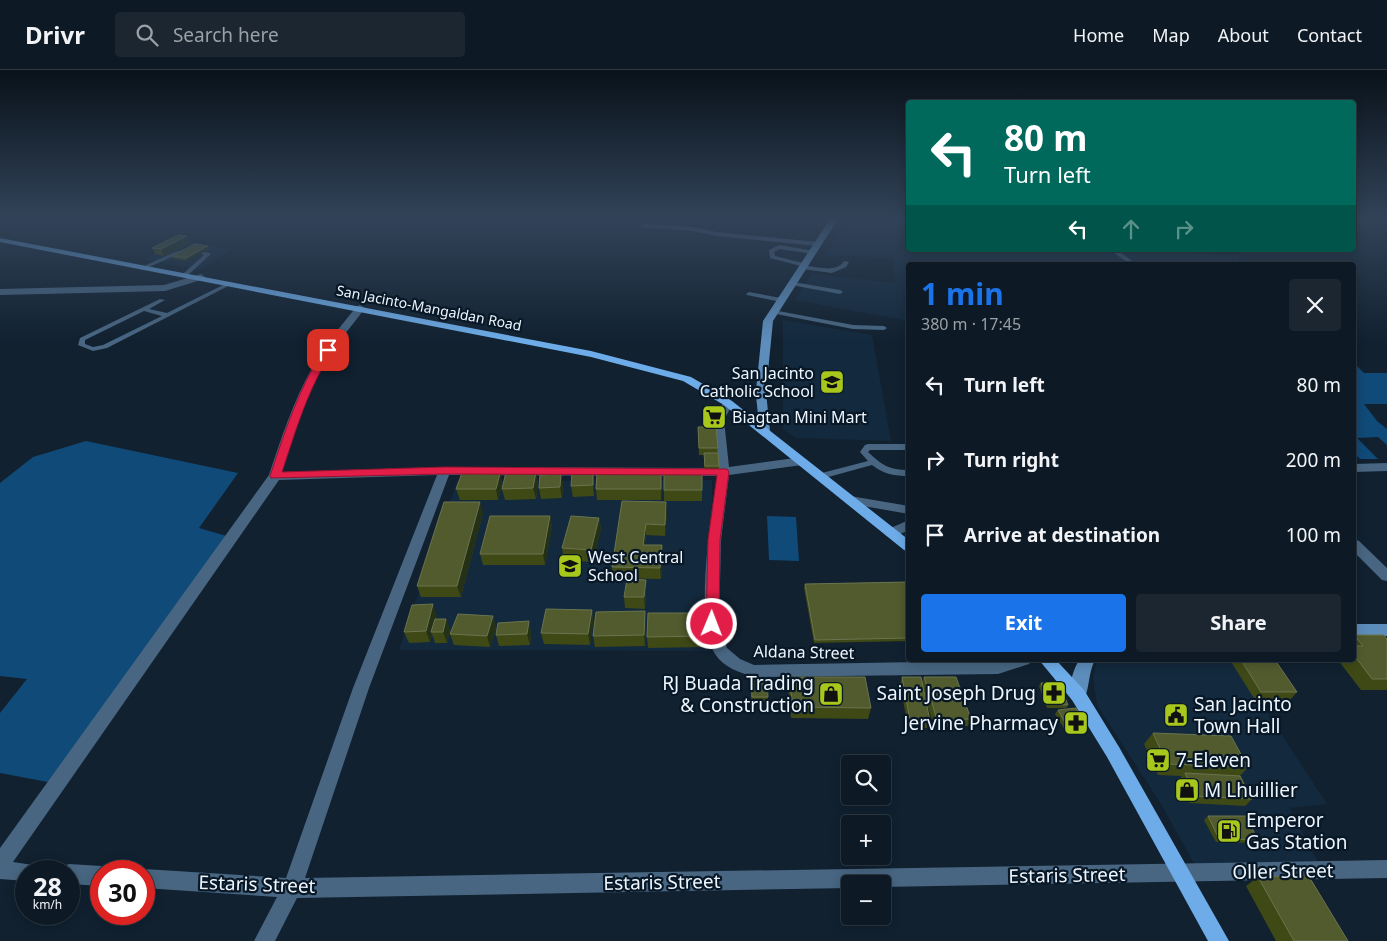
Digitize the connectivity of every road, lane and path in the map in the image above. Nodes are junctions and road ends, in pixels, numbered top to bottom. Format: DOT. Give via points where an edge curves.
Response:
graph roads {
  1 [pos="106,260"];
  2 [pos="161,260"];
  3 [pos="202,260"];
  4 [pos="780,260"];
  5 [pos="808,260"];
  6 [pos="846,262"];
  7 [pos="145,267"];
  8 [pos="186,274"];
  9 [pos="799,274"];
  10 [pos="201,277"];
  11 [pos="231,283"];
  12 [pos="0,292"];
  13 [pos="840,292"];
  14 [pos="749,294"];
  15 [pos="162,300"];
  16 [pos="781,300"];
  17 [pos="360,308"];
  18 [pos="144,309"];
  19 [pos="773,312"];
  20 [pos="167,315"];
  21 [pos="884,328"];
  22 [pos="761,392"];
  23 [pos="712,393"];
  24 [pos="728,403"];
  25 [pos="764,431"];
  26 [pos="906,447"];
  27 [pos="802,461"];
  28 [pos="873,462"];
  29 [pos="1387,467"];
  30 [pos="1356,468"];
  31 [pos="445,471"];
  32 [pos="723,472"];
  33 [pos="906,473"];
  34 [pos="275,476"];
  35 [pos="821,476"];
  36 [pos="850,500"];
  37 [pos="906,509"];
  38 [pos="906,526"];
  39 [pos="891,533"];
  40 [pos="906,545"];
  41 [pos="1356,546"];
  42 [pos="1387,576"];
  43 [pos="1356,630"];
  44 [pos="1387,630"];
  45 [pos="1018,662"];
  46 [pos="1049,662"];
  47 [pos="1086,662"];
  48 [pos="1078,695"];
  49 [pos="0,864"];
  50 [pos="1387,869"];
  51 [pos="0,870"];
  52 [pos="15,871"];
  53 [pos="1180,873"];
  54 [pos="155,880"];
  55 [pos="292,888"];
  56 [pos="264,941"];
  57 [pos="1219,941"];
  1 -- 7 [label="main road, San Jacinto-Mangaldan Road"];
  2 -- 7 [label="lane"];
  3 -- 8 [label="lane"];
  4 -- 9 [label="lane" via="788,262"];
  5 -- 9 [label="main road"];
  6 -- 9 [label="lane" via="832,271"];
  7 -- 8 [label="main road, San Jacinto-Mangaldan Road"];
  8 -- 10 [label="main road, San Jacinto-Mangaldan Road"];
  9 -- 13 [label="lane"];
  9 -- 16 [label="main road"];
  10 -- 11 [label="main road, San Jacinto-Mangaldan Road"];
  10 -- 12 [label="street" via="165,288"];
  11 -- 17 [label="main road, San Jacinto-Mangaldan Road"];
  11 -- 20 [label="lane"];
  14 -- 16 [label="lane"];
  15 -- 18 [label="lane"];
  16 -- 19 [label="main road"];
  17 -- 23 [label="main road, San Jacinto-Mangaldan Road" via="687,379"];
  17 -- 34 [label="street" via="318,366 300,401"];
  18 -- 20 [label="lane"];
  18 -- 20 [label="lane" via="82,339 81,345 93,349 105,346"];
  19 -- 21 [label="lane" via="853,327"];
  19 -- 22 [label="main road" via="765,332"];
  22 -- 23 [label="main road" via="741,395"];
  22 -- 25 [label="main road"];
  23 -- 24 [label="main road, San Jacinto-Mangaldan Road"];
  24 -- 25 [label="main road, San Jacinto-Mangaldan Road"];
  24 -- 32 [label="street, Aldana Street" via="719,420"];
  25 -- 27 [label="main road, San Jacinto-Mangaldan Road"];
  26 -- 28 [label="lane" via="868,447 864,452"];
  27 -- 32 [label="street"];
  27 -- 35 [label="main road, San Jacinto-Mangaldan Road"];
  28 -- 33 [label="lane" via="888,472"];
  28 -- 35 [label="lane"];
  29 -- 30 [label="street"];
  31 -- 32 [label="street"];
  31 -- 34 [label="street"];
  31 -- 55 [label="street" via="361,688"];
  32 -- 45 [label="street, Aldana Street" via="714,540 712,624 722,651 735,664 754,671 797,672 998,668"];
  34 -- 49 [label="street"];
  35 -- 36 [label="main road, San Jacinto-Mangaldan Road"];
  36 -- 37 [label="street"];
  36 -- 39 [label="main road, San Jacinto-Mangaldan Road"];
  38 -- 39 [label="street"];
  39 -- 40 [label="main road, San Jacinto-Mangaldan Road"];
  41 -- 42 [label="street"];
  43 -- 44 [label="main road"];
  46 -- 48 [label="main road"];
  47 -- 48 [label="main road"];
  48 -- 53 [label="main road"];
  50 -- 53 [label="street, Oller Street"];
  51 -- 52 [label="street"];
  53 -- 55 [label="street, Estaris Street"];
  53 -- 57 [label="main road"];
  54 -- 55 [label="street, Estaris Street"];
  55 -- 56 [label="street"];
}
